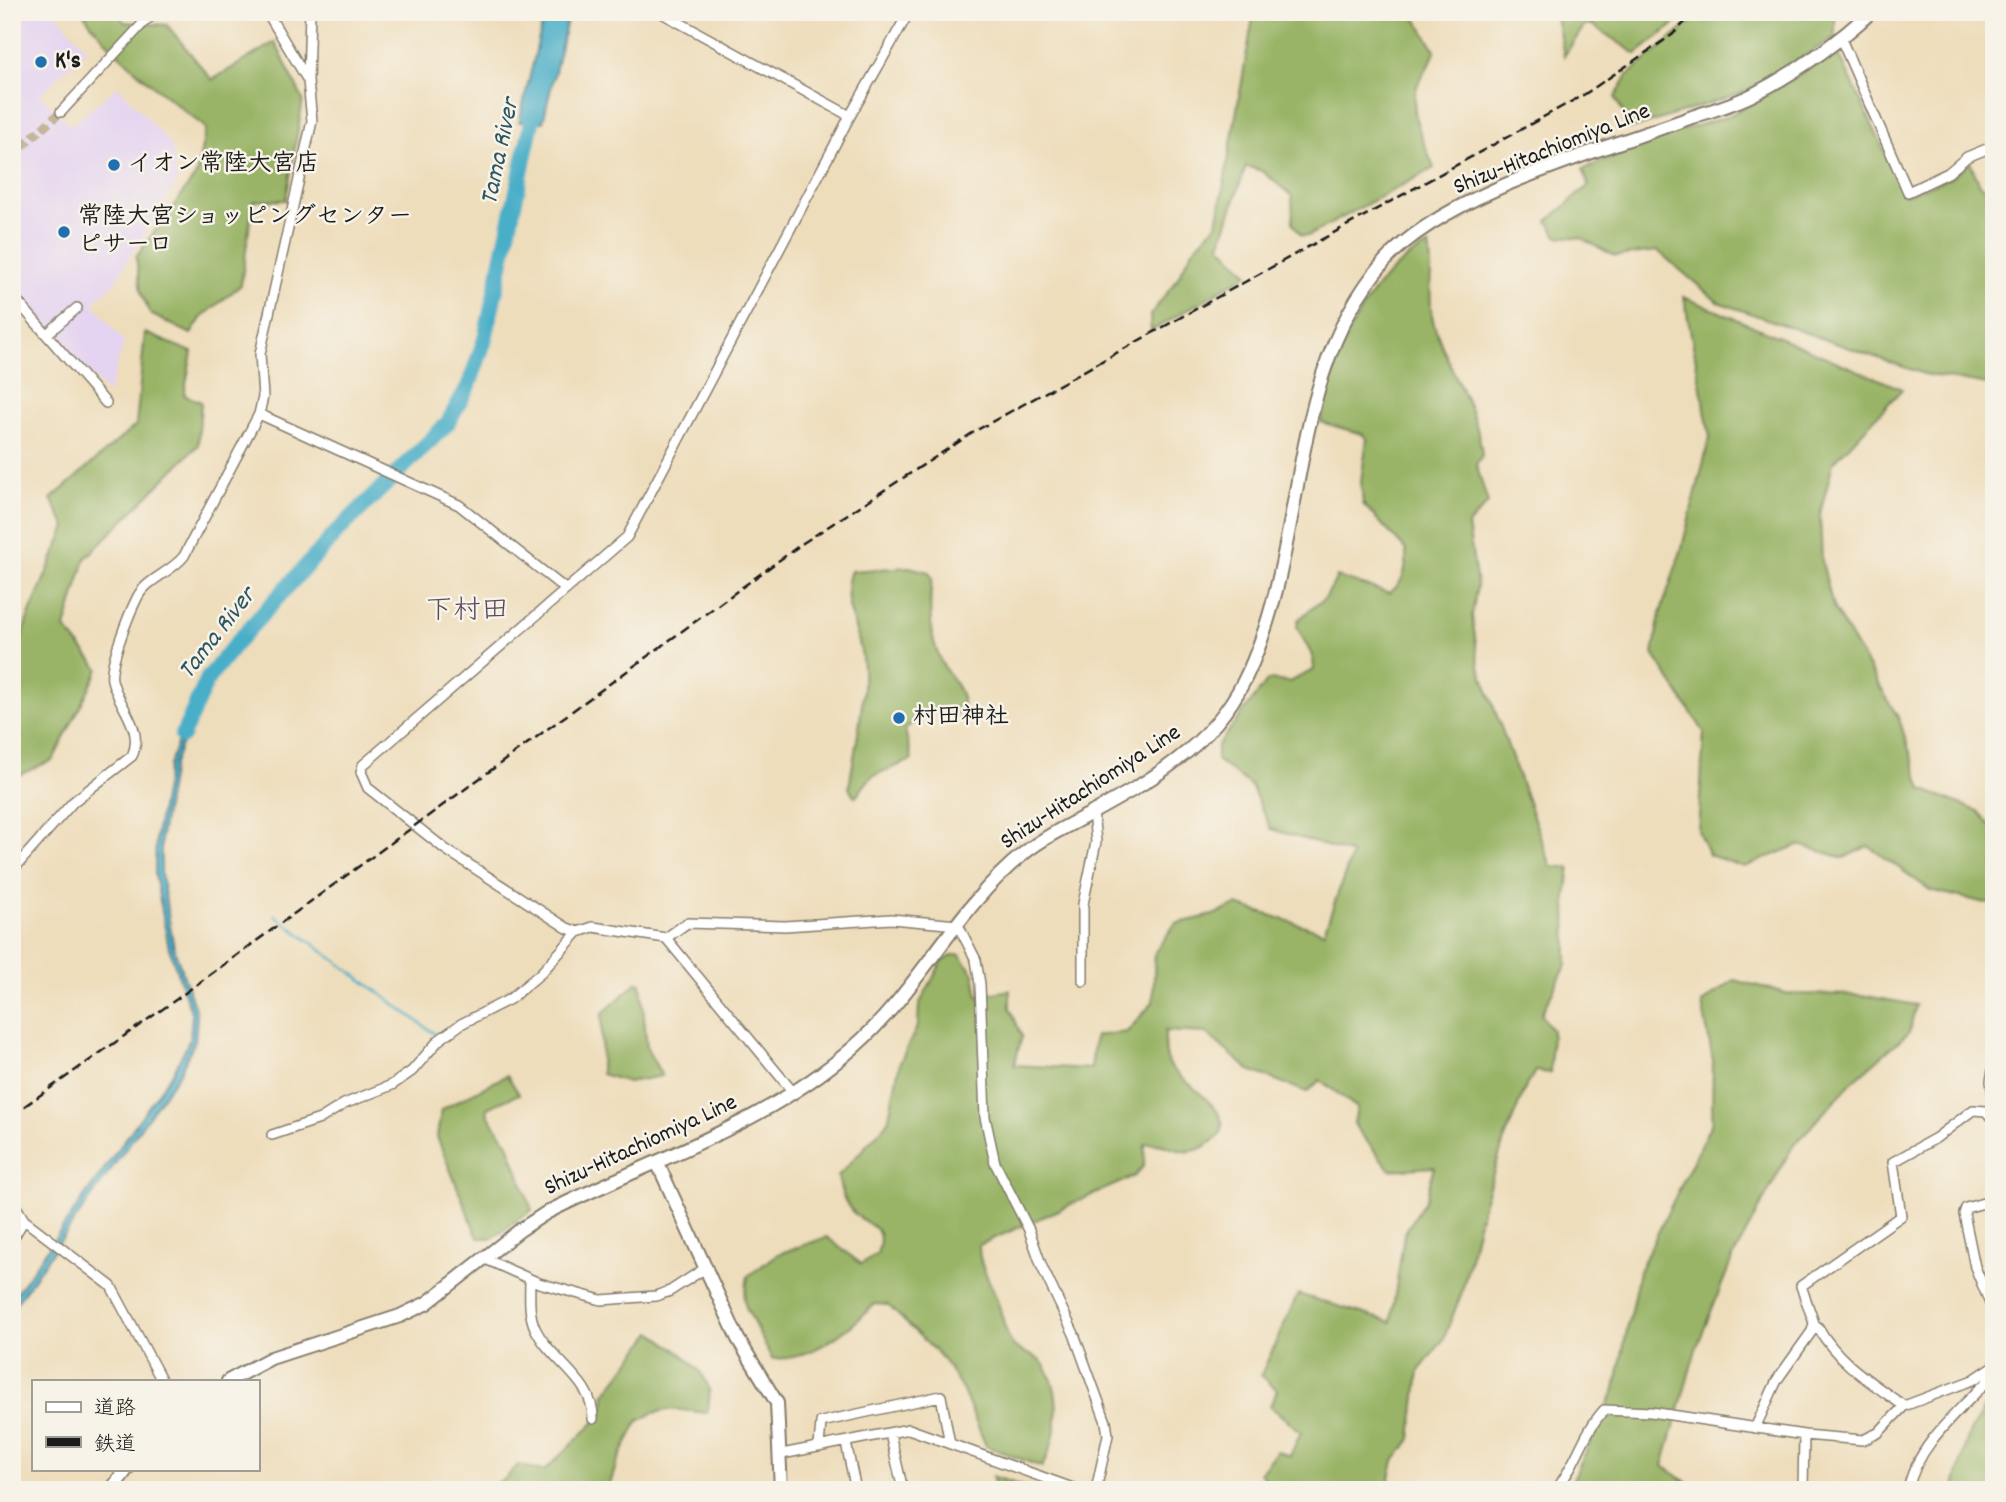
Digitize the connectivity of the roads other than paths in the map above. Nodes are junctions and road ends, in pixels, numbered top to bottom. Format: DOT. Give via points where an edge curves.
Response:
graph roads {
  1 [pos="158,12"];
  2 [pos="267,12"];
  3 [pos="310,12"];
  4 [pos="660,12"];
  5 [pos="909,12"];
  6 [pos="1871,12"];
  7 [pos="1841,39"];
  8 [pos="308,81"];
  9 [pos="61,112"];
  10 [pos="850,116"];
  11 [pos="1994,146"];
  12 [pos="12,295"];
  13 [pos="77,309"];
  14 [pos="47,334"];
  15 [pos="106,403"];
  16 [pos="259,414"];
  17 [pos="565,588"];
  18 [pos="1093,812"];
  19 [pos="12,871"];
  20 [pos="958,925"];
  21 [pos="578,932"];
  22 [pos="666,938"];
  23 [pos="1083,981"];
  24 [pos="1994,1065"];
  25 [pos="793,1092"];
  26 [pos="1994,1103"];
  27 [pos="1994,1121"];
  28 [pos="272,1135"];
  29 [pos="657,1163"];
  30 [pos="12,1194"];
  31 [pos="1994,1200"];
  32 [pos="28,1223"];
  33 [pos="12,1240"];
  34 [pos="483,1258"];
  35 [pos="708,1267"];
  36 [pos="530,1279"];
  37 [pos="1994,1313"];
  38 [pos="1814,1326"];
  39 [pos="1994,1369"];
  40 [pos="161,1380"];
  41 [pos="230,1380"];
  42 [pos="1904,1406"];
  43 [pos="593,1419"];
  44 [pos="1755,1428"];
  45 [pos="890,1434"];
  46 [pos="1804,1435"];
  47 [pos="846,1443"];
  48 [pos="950,1444"];
  49 [pos="819,1447"];
  50 [pos="782,1454"];
  51 [pos="126,1470"];
  52 [pos="111,1490"];
  53 [pos="781,1490"];
  54 [pos="856,1490"];
  55 [pos="902,1490"];
  56 [pos="1078,1490"];
  57 [pos="1096,1490"];
  58 [pos="1556,1490"];
  59 [pos="1803,1490"];
  60 [pos="1908,1490"];
  1 -- 9 [label="street"];
  2 -- 8 [label="street"];
  3 -- 8 [label="street"];
  4 -- 10 [label="street"];
  5 -- 10 [label="street"];
  6 -- 7 [label="main road, Shizu-Hitachiomiya Line"];
  7 -- 11 [label="street" via="1908,192"];
  7 -- 18 [label="main road, Shizu-Hitachiomiya Line" via="1752,96 1494,190 1418,233 1386,260 1351,307 1321,375 1278,589 1245,678 1227,712 1200,742 1157,775"];
  8 -- 16 [label="street" via="312,121 260,354 263,397"];
  10 -- 17 [label="street" via="626,537"];
  12 -- 14 [label="street"];
  13 -- 14 [label="street"];
  14 -- 15 [label="street"];
  16 -- 17 [label="street" via="459,505"];
  16 -- 19 [label="street" via="177,566 138,595 129,618 112,671 136,735 132,756 73,802"];
  17 -- 21 [label="street" via="363,765 361,772 368,788 444,849"];
  18 -- 20 [label="main road, Shizu-Hitachiomiya Line" via="1019,857 980,894"];
  18 -- 23 [label="street" via="1097,842 1083,904"];
  20 -- 22 [label="street" via="891,919 785,926 687,923"];
  20 -- 25 [label="main road, Shizu-Hitachiomiya Line" via="886,1016 818,1077"];
  20 -- 57 [label="street" via="976,960 981,984 985,1117 995,1163 1074,1334 1106,1422 1108,1435"];
  21 -- 22 [label="street" via="593,927"];
  21 -- 28 [label="street" via="510,999 439,1040 392,1086"];
  22 -- 25 [label="street"];
  24 -- 26 [label="street"];
  25 -- 29 [label="main road, Shizu-Hitachiomiya Line" via="749,1120"];
  27 -- 38 [label="street" via="1986,1111 1973,1110 1893,1162 1901,1216 1801,1286"];
  29 -- 34 [label="main road, Shizu-Hitachiomiya Line" via="546,1213"];
  29 -- 35 [label="main road"];
  30 -- 32 [label="street"];
  31 -- 37 [label="street" via="1966,1208 1964,1214 1975,1267"];
  32 -- 33 [label="street"];
  32 -- 40 [label="street" via="111,1286"];
  34 -- 36 [label="street"];
  34 -- 41 [label="main road, Shizu-Hitachiomiya Line" via="418,1307 271,1359"];
  35 -- 36 [label="street" via="670,1292 601,1300"];
  35 -- 50 [label="main road" via="738,1339 777,1403"];
  36 -- 43 [label="street" via="534,1325 589,1393"];
  38 -- 42 [label="street" via="1846,1363"];
  38 -- 44 [label="street" via="1777,1380"];
  39 -- 42 [label="street"];
  39 -- 60 [label="street" via="1927,1446"];
  42 -- 46 [label="street" via="1869,1439"];
  44 -- 46 [label="street"];
  44 -- 58 [label="street" via="1651,1412 1604,1410 1592,1423"];
  45 -- 47 [label="street"];
  45 -- 48 [label="street" via="909,1429"];
  45 -- 55 [label="street"];
  46 -- 59 [label="street"];
  47 -- 49 [label="street"];
  47 -- 54 [label="street"];
  48 -- 49 [label="street" via="941,1396 821,1422"];
  48 -- 56 [label="street"];
  49 -- 50 [label="street"];
  50 -- 53 [label="main road"];
  51 -- 52 [label="main road"];
}
